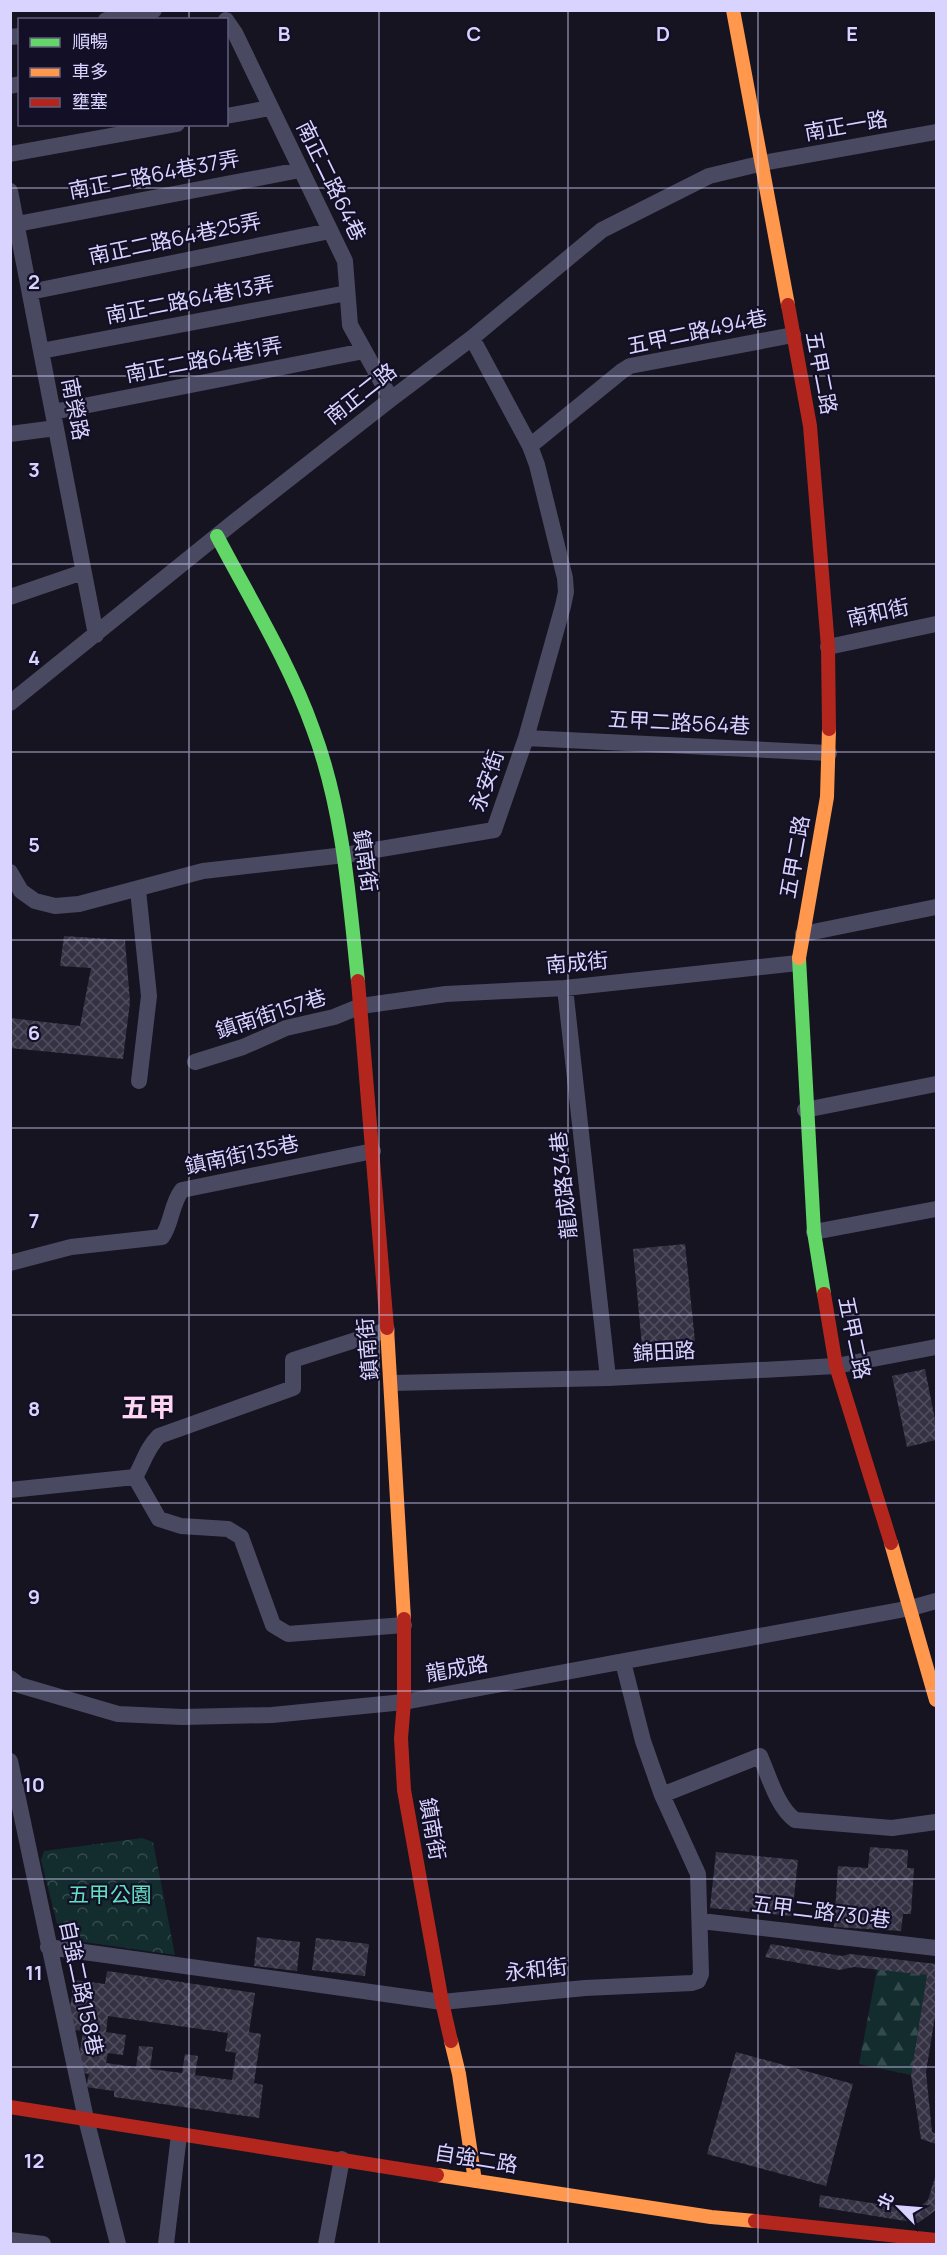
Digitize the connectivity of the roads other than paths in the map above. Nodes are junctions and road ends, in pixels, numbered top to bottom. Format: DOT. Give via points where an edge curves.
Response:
graph roads {
  1 [pos="154,10"];
  2 [pos="733,10"];
  3 [pos="116,18"];
  4 [pos="232,41"];
  5 [pos="270,108"];
  6 [pos="228,116"];
  7 [pos="166,126"];
  8 [pos="936,132"];
  9 [pos="10,154"];
  10 [pos="763,163"];
  11 [pos="300,170"];
  12 [pos="10,190"];
  13 [pos="17,224"];
  14 [pos="330,231"];
  15 [pos="18,274"];
  16 [pos="30,292"];
  17 [pos="347,293"];
  18 [pos="793,335"];
  19 [pos="472,338"];
  20 [pos="41,351"];
  21 [pos="364,351"];
  22 [pos="391,399"];
  23 [pos="54,420"];
  24 [pos="10,435"];
  25 [pos="530,446"];
  26 [pos="217,536"];
  27 [pos="83,572"];
  28 [pos="10,597"];
  29 [pos="936,624"];
  30 [pos="96,635"];
  31 [pos="828,647"];
  32 [pos="10,703"];
  33 [pos="526,738"];
  34 [pos="830,753"];
  35 [pos="345,855"];
  36 [pos="10,872"];
  37 [pos="138,890"];
  38 [pos="936,908"];
  39 [pos="803,934"];
  40 [pos="798,963"];
  41 [pos="565,988"];
  42 [pos="361,1006"];
  43 [pos="195,1062"];
  44 [pos="139,1082"];
  45 [pos="936,1084"];
  46 [pos="806,1110"];
  47 [pos="373,1151"];
  48 [pos="936,1209"];
  49 [pos="814,1232"];
  50 [pos="10,1263"];
  51 [pos="387,1330"];
  52 [pos="936,1347"];
  53 [pos="836,1366"];
  54 [pos="608,1378"];
  55 [pos="392,1383"];
  56 [pos="135,1478"];
  57 [pos="10,1490"];
  58 [pos="936,1601"];
  59 [pos="911,1608"];
  60 [pos="404,1625"];
  61 [pos="623,1662"];
  62 [pos="10,1678"];
  63 [pos="936,1700"];
  64 [pos="404,1702"];
  65 [pos="10,1761"];
  66 [pos="662,1795"];
  67 [pos="936,1822"];
  68 [pos="701,1921"];
  69 [pos="48,1947"];
  70 [pos="936,1948"];
  71 [pos="442,2002"];
  72 [pos="10,2107"];
  73 [pos="86,2119"];
  74 [pos="179,2135"];
  75 [pos="342,2159"];
  76 [pos="475,2181"];
  77 [pos="926,2241"];
  78 [pos="118,2244"];
  79 [pos="166,2244"];
  80 [pos="326,2244"];
  1 -- 3 [label="street"];
  2 -- 10 [label="street, 五甲二路"];
  4 -- 5 [label="street, 南正二路64巷"];
  5 -- 6 [label="street"];
  5 -- 11 [label="street, 南正二路64巷"];
  7 -- 9 [label="street"];
  8 -- 10 [label="street, 南正一路"];
  10 -- 18 [label="street, 五甲二路"];
  10 -- 19 [label="street, 南正二路" via="709,176 602,230"];
  11 -- 13 [label="street, 南正二路64巷37弄"];
  11 -- 14 [label="street, 南正二路64巷"];
  12 -- 13 [label="street, 南榮路"];
  13 -- 15 [label="street, 南榮路"];
  14 -- 16 [label="street, 南正二路64巷25弄"];
  14 -- 17 [label="street, 南正二路64巷" via="345,261"];
  15 -- 16 [label="street, 南榮路"];
  16 -- 20 [label="street, 南榮路"];
  17 -- 20 [label="street, 南正二路64巷13弄"];
  17 -- 21 [label="street, 南正二路64巷" via="350,326"];
  18 -- 25 [label="street, 五甲二路494巷" via="630,366"];
  18 -- 31 [label="street, 五甲二路" via="810,426"];
  19 -- 22 [label="street, 南正二路"];
  19 -- 25 [label="street, 永安街"];
  20 -- 23 [label="street, 南榮路"];
  21 -- 22 [label="street, 南正二路64巷"];
  21 -- 23 [label="street, 南正二路64巷1弄"];
  22 -- 26 [label="street, 南正二路"];
  23 -- 24 [label="street, 南正二路64巷1弄"];
  23 -- 27 [label="street, 南榮路"];
  25 -- 33 [label="street, 永安街" via="558,545 566,592"];
  26 -- 30 [label="street, 南正二路"];
  26 -- 35 [label="street, 鎮南街" via="298,691 314,730"];
  27 -- 28 [label="street"];
  27 -- 30 [label="street, 南榮路"];
  29 -- 31 [label="street, 南和街"];
  30 -- 32 [label="street, 南正二路"];
  31 -- 34 [label="street, 五甲二路"];
  33 -- 34 [label="street, 五甲二路564巷"];
  33 -- 35 [label="street, 永安街" via="494,830"];
  34 -- 39 [label="street, 五甲二路" via="827,797"];
  35 -- 37 [label="street, 永安街" via="203,871"];
  35 -- 42 [label="street, 鎮南街"];
  36 -- 37 [label="street, 永安街" via="21,891 35,901 54,906"];
  37 -- 44 [label="street" via="149,996"];
  38 -- 39 [label="street"];
  39 -- 40 [label="street, 五甲二路"];
  40 -- 41 [label="street, 南成街"];
  40 -- 46 [label="street, 五甲二路"];
  41 -- 42 [label="street, 南成街" via="446,994"];
  41 -- 54 [label="street, 龍成路34巷"];
  42 -- 43 [label="street, 鎮南街157巷" via="286,1028"];
  42 -- 47 [label="street, 鎮南街"];
  45 -- 46 [label="street"];
  46 -- 49 [label="street, 五甲二路"];
  47 -- 50 [label="street, 鎮南街135巷" via="182,1190 162,1237 71,1247"];
  47 -- 51 [label="street, 鎮南街"];
  48 -- 49 [label="street"];
  49 -- 53 [label="street, 五甲二路"];
  51 -- 55 [label="street, 鎮南街"];
  51 -- 56 [label="street" via="293,1360 293,1388 159,1436 149,1446"];
  52 -- 53 [label="street, 錦田路"];
  53 -- 54 [label="street, 錦田路"];
  53 -- 59 [label="street, 五甲二路"];
  54 -- 55 [label="street, 錦田路"];
  55 -- 60 [label="street, 鎮南街"];
  56 -- 57 [label="street"];
  56 -- 60 [label="street" via="159,1519 181,1526 228,1529 241,1537 273,1625 288,1634"];
  58 -- 59 [label="street, 龍成路"];
  59 -- 61 [label="street, 龍成路"];
  59 -- 63 [label="street, 五甲二路"];
  60 -- 64 [label="street, 鎮南街"];
  61 -- 64 [label="street, 龍成路"];
  61 -- 66 [label="street, 永和街" via="643,1741"];
  62 -- 64 [label="street, 龍成路" via="19,1685 118,1714 272,1715"];
  64 -- 71 [label="street, 鎮南街" via="404,1791"];
  65 -- 69 [label="street, 自強二路158巷"];
  66 -- 67 [label="street" via="760,1756 783,1806 795,1820 892,1828"];
  66 -- 68 [label="street, 永和街" via="698,1874"];
  68 -- 70 [label="street, 五甲二路730巷"];
  68 -- 71 [label="street, 永和街" via="701,1974 692,1983 585,1988"];
  69 -- 71 [label="street, 永和街"];
  69 -- 73 [label="street, 自強二路158巷"];
  71 -- 76 [label="street, 鎮南街" via="459,2074"];
  72 -- 73 [label="street, 自強二路"];
  73 -- 74 [label="street, 自強二路"];
  73 -- 78 [label="street, 自強二路158巷"];
  74 -- 75 [label="street, 自強二路"];
  74 -- 79 [label="street"];
  75 -- 76 [label="street, 自強二路"];
  75 -- 80 [label="street"];
  76 -- 77 [label="street, 自強二路" via="711,2217"];
}
